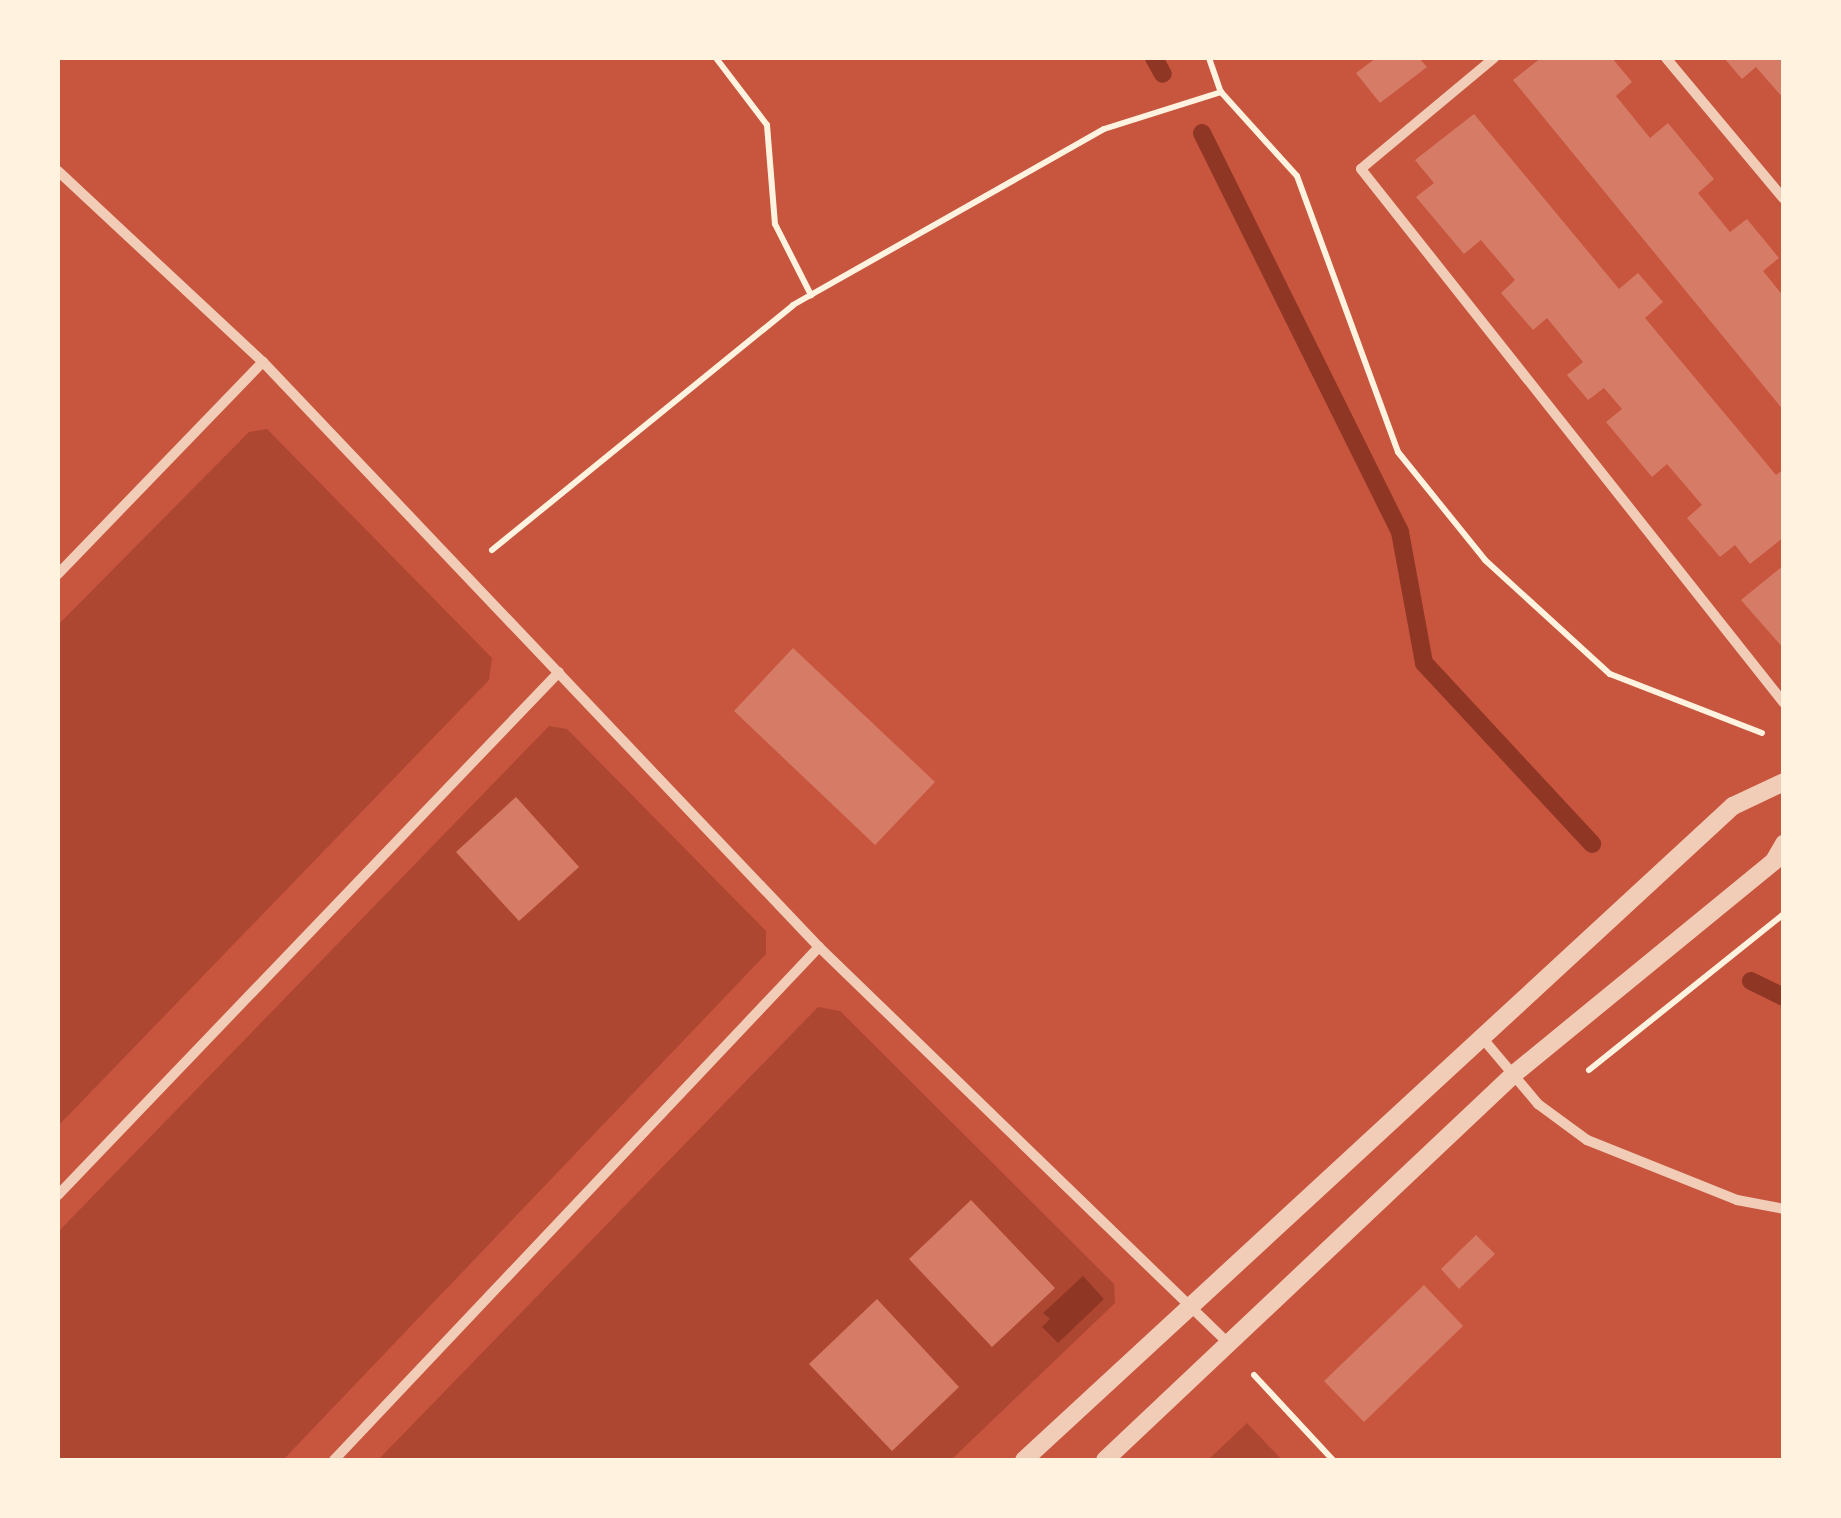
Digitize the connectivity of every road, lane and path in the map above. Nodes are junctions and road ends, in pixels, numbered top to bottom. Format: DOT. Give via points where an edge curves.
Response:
graph roads {
  1 [pos="716,58"];
  2 [pos="1209,58"];
  3 [pos="1494,58"];
  4 [pos="1666,58"];
  5 [pos="1222,92"];
  6 [pos="58,171"];
  7 [pos="1784,199"];
  8 [pos="811,295"];
  9 [pos="263,362"];
  10 [pos="58,574"];
  11 [pos="465,574"];
  12 [pos="559,672"];
  13 [pos="1784,703"];
  14 [pos="1767,736"];
  15 [pos="1784,782"];
  16 [pos="1784,844"];
  17 [pos="1784,914"];
  18 [pos="819,948"];
  19 [pos="1484,1040"];
  20 [pos="1514,1074"];
  21 [pos="1538,1104"];
  22 [pos="58,1195"];
  23 [pos="1784,1209"];
  24 [pos="1189,1305"];
  25 [pos="1228,1343"];
  26 [pos="1267,1364"];
  27 [pos="1254,1376"];
  28 [pos="1242,1388"];
  29 [pos="334,1460"];
  30 [pos="1024,1460"];
  31 [pos="1105,1460"];
  32 [pos="1332,1460"];
  1 -- 8 [label="path" via="767,125 776,224"];
  2 -- 5 [label="path"];
  3 -- 13 [label="street" via="1360,169"];
  4 -- 7 [label="street"];
  5 -- 8 [label="path" via="1104,129"];
  5 -- 14 [label="path" via="1297,176 1398,452 1485,560 1610,674"];
  6 -- 9 [label="street"];
  8 -- 11 [label="path"];
  9 -- 10 [label="street"];
  9 -- 11 [label="street"];
  11 -- 12 [label="street"];
  12 -- 18 [label="street"];
  12 -- 22 [label="street"];
  15 -- 19 [label="street" via="1733,806"];
  16 -- 20 [label="street" via="1774,862"];
  17 -- 21 [label="path" via="1622,1048"];
  18 -- 24 [label="street"];
  18 -- 29 [label="street"];
  19 -- 20 [label="street"];
  19 -- 24 [label="street"];
  20 -- 21 [label="street"];
  20 -- 25 [label="street"];
  21 -- 23 [label="street" via="1587,1140 1737,1200"];
  24 -- 25 [label="street"];
  24 -- 30 [label="street"];
  25 -- 27 [label="path"];
  25 -- 31 [label="street"];
  26 -- 27 [label="path"];
  27 -- 28 [label="path"];
  27 -- 32 [label="path"];
}
